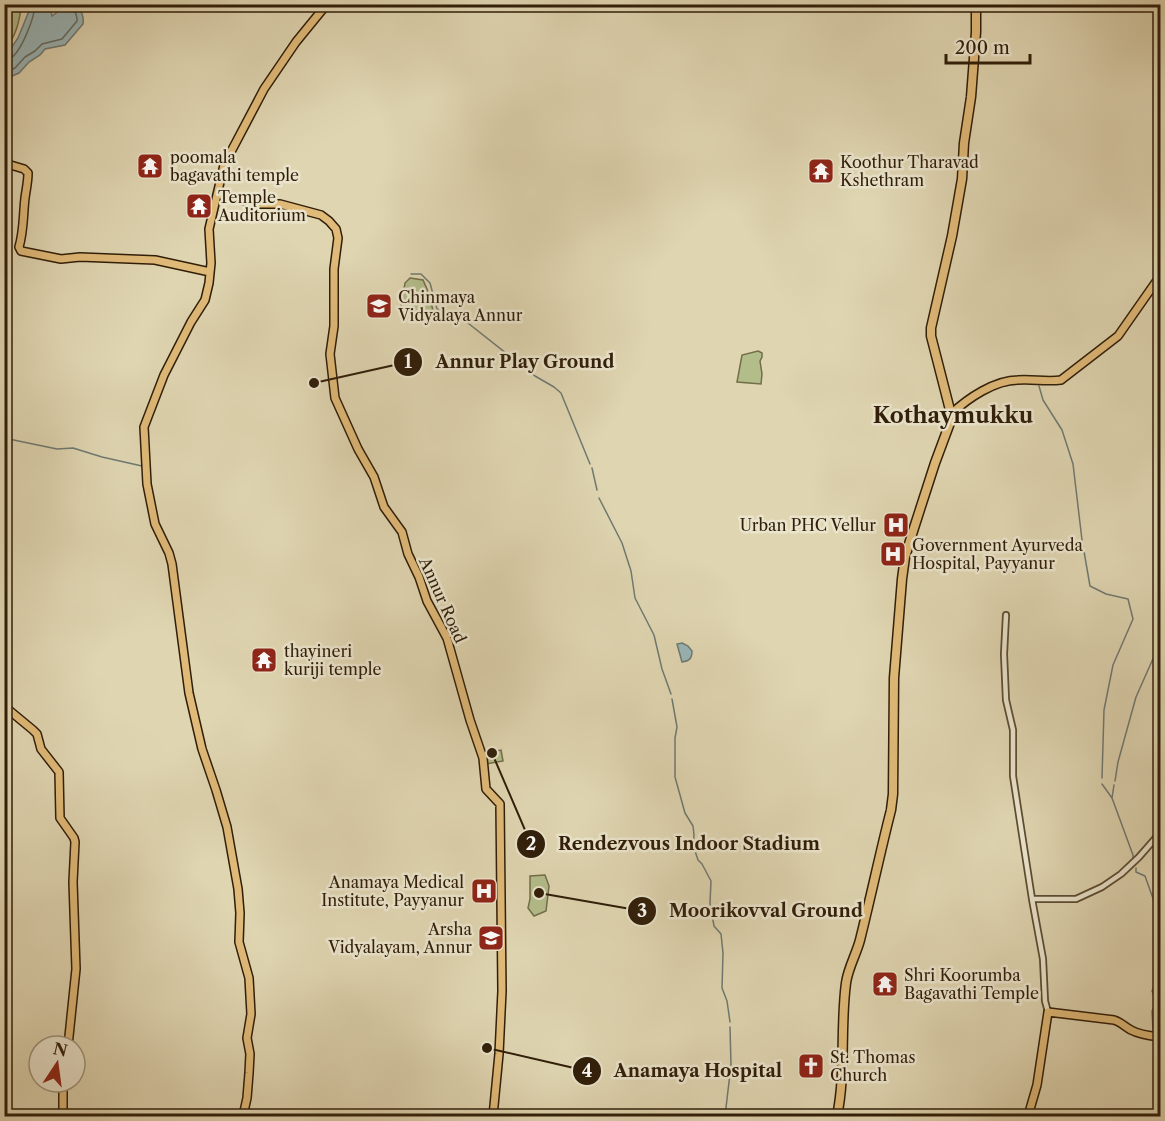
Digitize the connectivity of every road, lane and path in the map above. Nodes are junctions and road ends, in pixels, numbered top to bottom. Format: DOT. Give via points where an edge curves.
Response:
graph roads {
  1 [pos="327,4"];
  2 [pos="976,4"];
  3 [pos="4,163"];
  4 [pos="218,192"];
  5 [pos="210,272"];
  6 [pos="1161,276"];
  7 [pos="951,414"];
  8 [pos="1006,615"];
  9 [pos="4,706"];
  10 [pos="1161,833"];
  11 [pos="1032,899"];
  12 [pos="1048,1012"];
  13 [pos="69,1034"];
  14 [pos="1161,1037"];
  15 [pos="63,1094"];
  16 [pos="63,1116"];
  17 [pos="243,1116"];
  18 [pos="493,1116"];
  19 [pos="837,1116"];
  20 [pos="1028,1116"];
  1 -- 4 [label="main road" via="264,89 224,165"];
  2 -- 7 [label="highway" via="962,179 931,336"];
  3 -- 5 [label="main road" via="28,173 21,250 61,259 156,260"];
  4 -- 5 [label="main road" via="209,229"];
  4 -- 18 [label="main road, Annur Road" via="257,204 280,204 321,215 336,229 330,354 335,398 374,477 384,507 402,532 427,601 447,638 483,758 486,789 500,804 502,991"];
  5 -- 17 [label="main road" via="205,300 164,375 144,433 154,524 172,564 189,693 225,820 238,889 239,942 249,978 251,1014"];
  6 -- 7 [label="main road" via="1118,336 1061,380 1000,383"];
  7 -- 19 [label="highway" via="905,557 894,678 893,794 860,942 846,984 842,1091"];
  8 -- 11 [label="street" via="1006,700"];
  9 -- 13 [label="main road" via="33,729 41,749 57,769 60,818 75,842 76,969"];
  10 -- 11 [label="street" via="1121,874 1102,887 1076,899"];
  11 -- 12 [label="street"];
  12 -- 14 [label="main road" via="1114,1020 1138,1033"];
  12 -- 20 [label="main road"];
  15 -- 16 [label="main road"];
}
